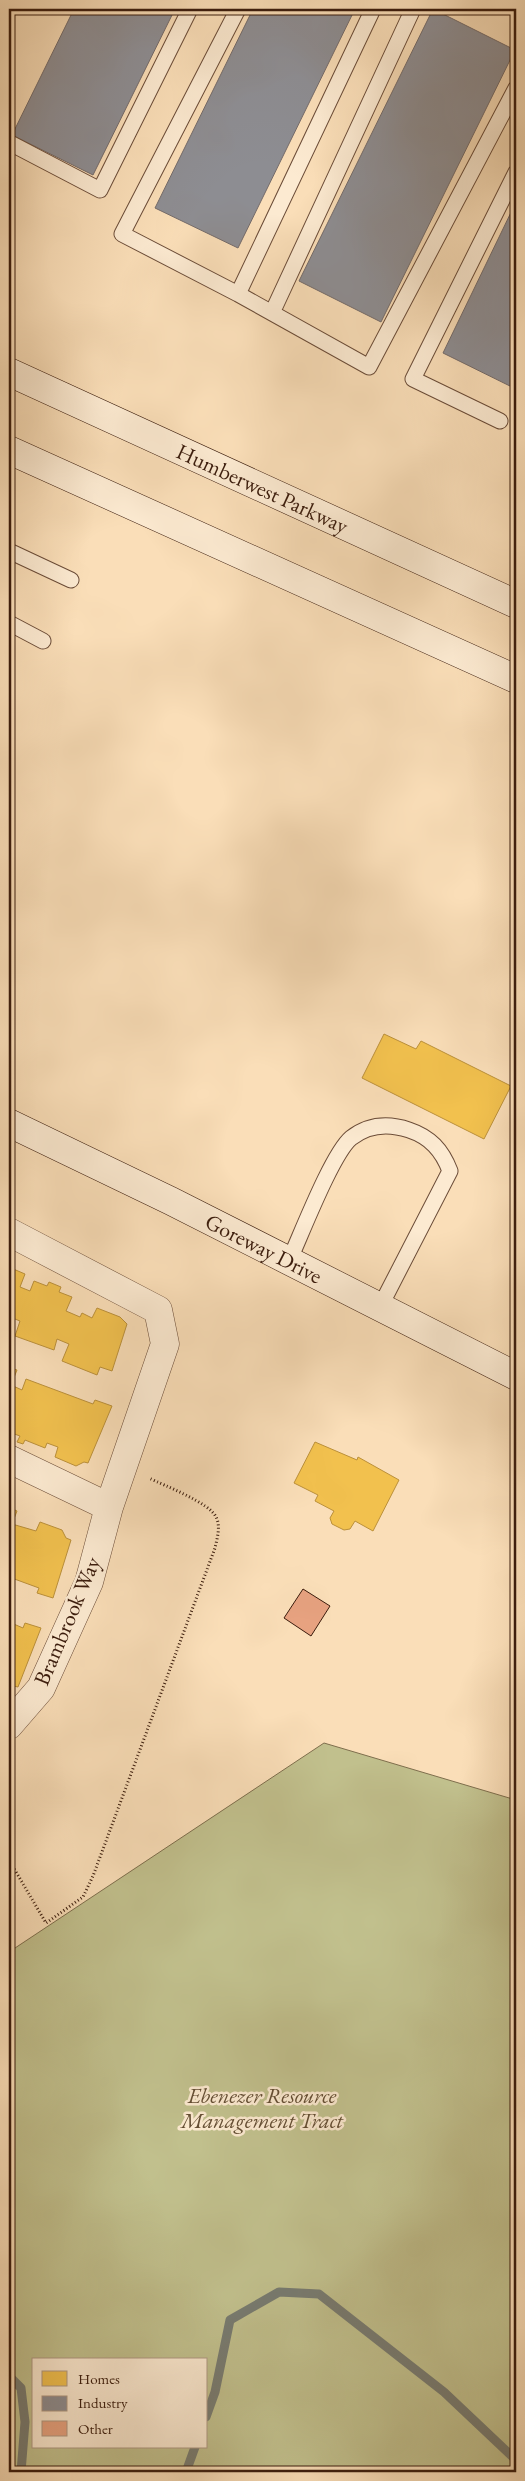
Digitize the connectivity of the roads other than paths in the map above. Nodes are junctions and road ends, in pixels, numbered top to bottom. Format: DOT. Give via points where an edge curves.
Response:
graph roads {
  1 [pos="190,9"];
  2 [pos="238,9"];
  3 [pos="373,9"];
  4 [pos="413,9"];
  5 [pos="516,88"];
  6 [pos="10,143"];
  7 [pos="516,172"];
  8 [pos="238,294"];
  9 [pos="272,312"];
  10 [pos="9,372"];
  11 [pos="500,421"];
  12 [pos="9,450"];
  13 [pos="9,551"];
  14 [pos="71,580"];
  15 [pos="516,604"];
  16 [pos="9,623"];
  17 [pos="43,641"];
  18 [pos="516,679"];
  19 [pos="9,1123"];
  20 [pos="9,1232"];
  21 [pos="289,1261"];
  22 [pos="380,1307"];
  23 [pos="516,1376"];
  24 [pos="9,1459"];
  25 [pos="110,1507"];
  26 [pos="9,1725"];
  1 -- 6 [label="lane" via="100,190"];
  2 -- 8 [label="lane" via="122,234"];
  3 -- 8 [label="lane"];
  4 -- 9 [label="lane"];
  5 -- 9 [label="lane" via="370,367"];
  7 -- 11 [label="lane" via="412,379"];
  8 -- 9 [label="lane"];
  10 -- 15 [label="street, Humberwest Parkway"];
  12 -- 18 [label="street"];
  13 -- 14 [label="lane"];
  16 -- 17 [label="lane"];
  19 -- 21 [label="street, Goreway Drive"];
  20 -- 25 [label="street, Brambrook Way" via="158,1310 165,1344"];
  21 -- 22 [label="street, Goreway Drive"];
  21 -- 22 [label="lane" via="336,1159 350,1138 372,1126 393,1124 418,1133 435,1144 450,1171"];
  22 -- 23 [label="street, Goreway Drive"];
  24 -- 25 [label="street"];
  25 -- 26 [label="street, Brambrook Way" via="88,1582 41,1688"];
}
